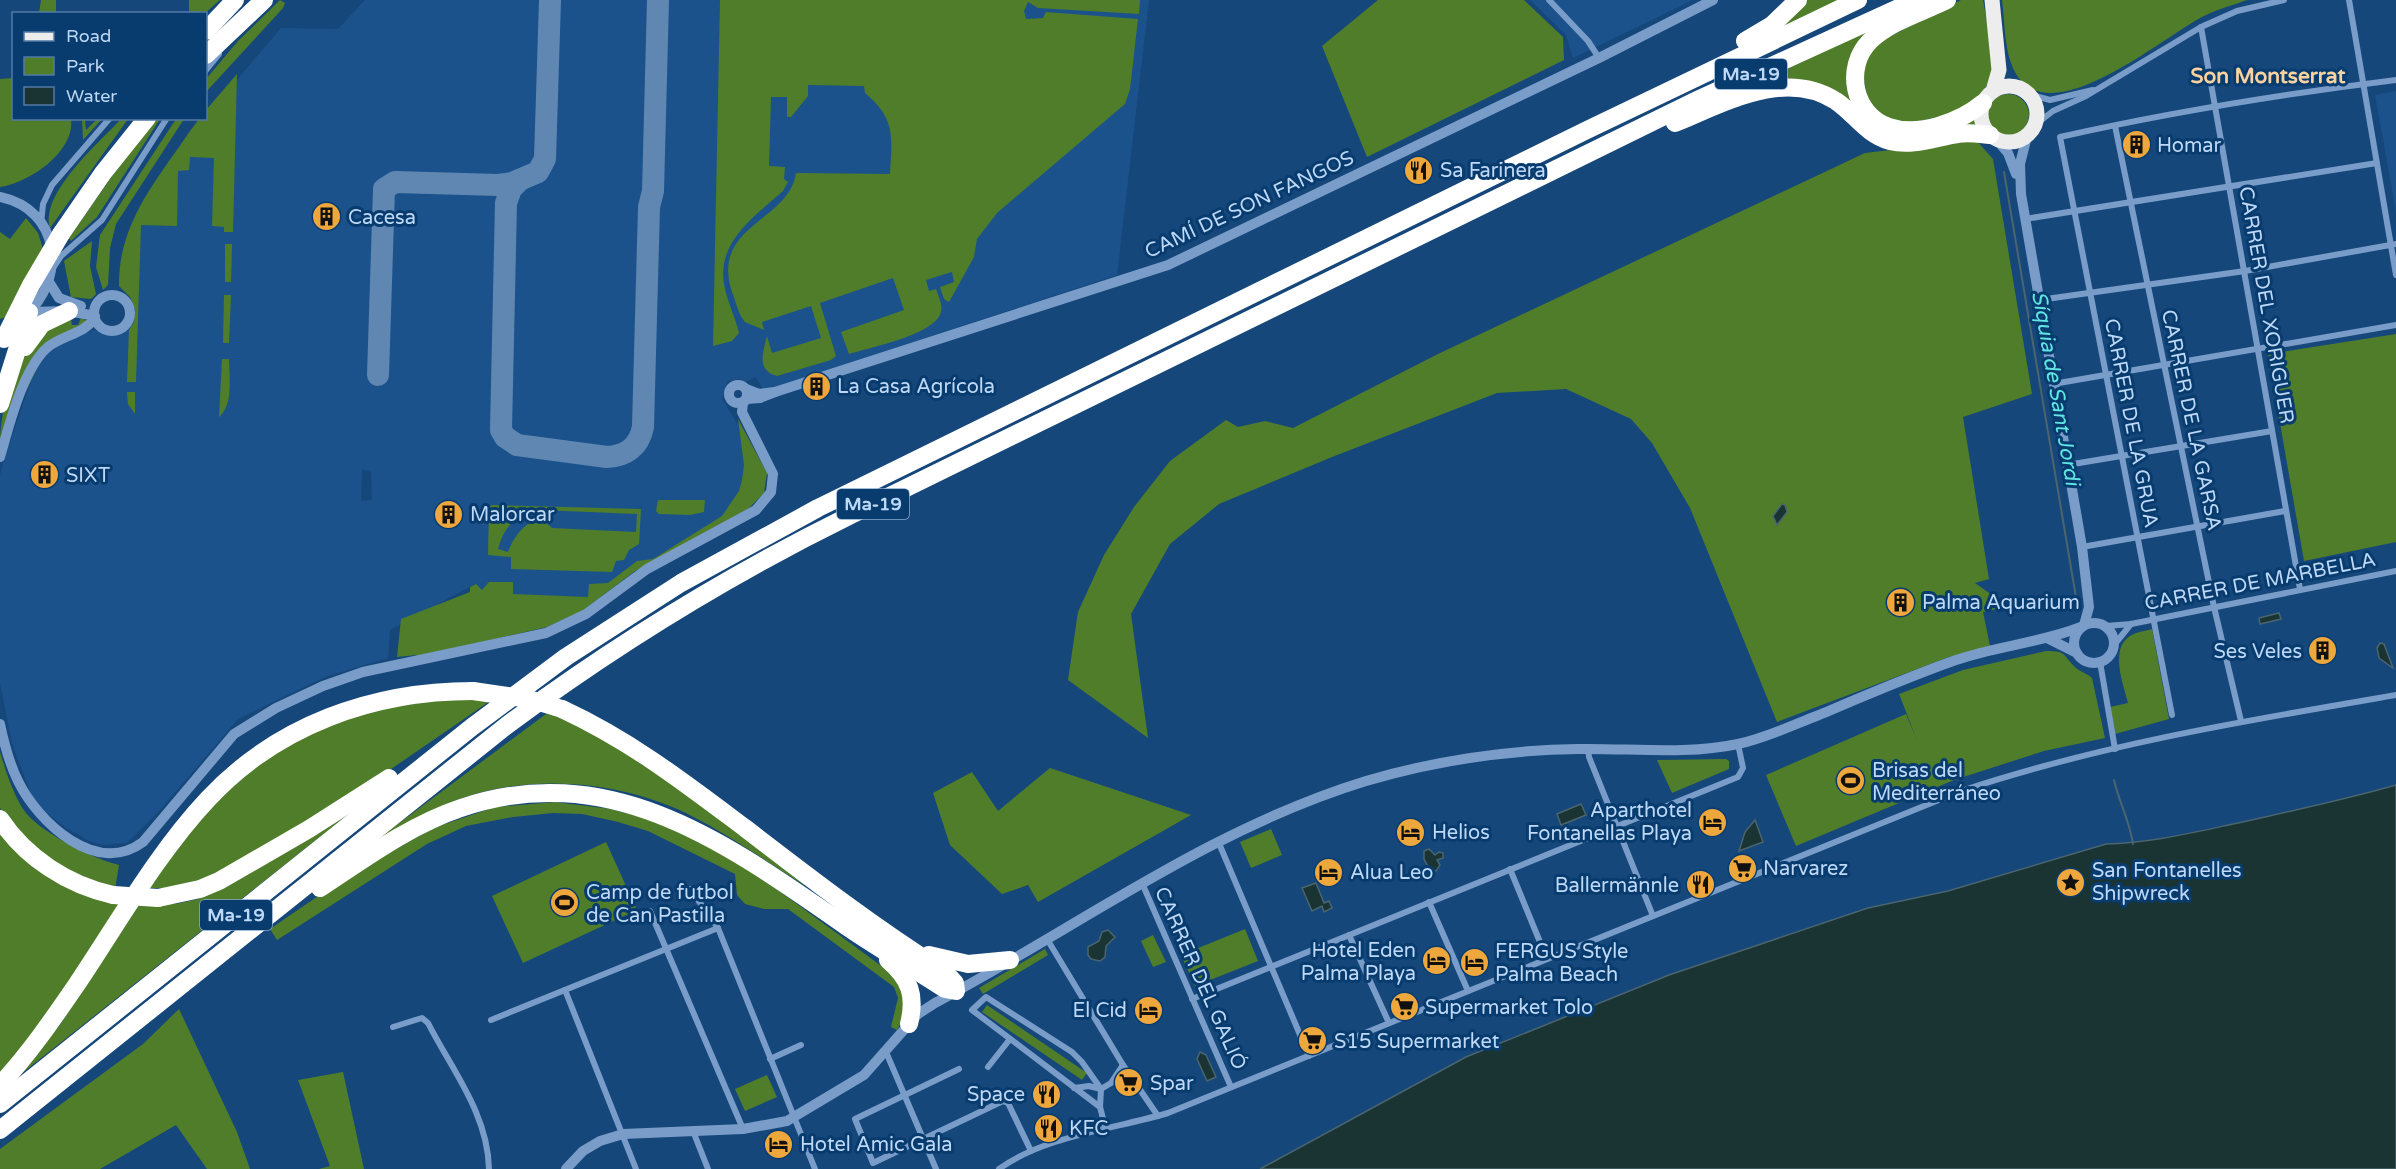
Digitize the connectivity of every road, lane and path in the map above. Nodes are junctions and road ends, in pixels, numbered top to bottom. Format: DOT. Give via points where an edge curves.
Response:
graph roads {
  1 [pos="228,0"];
  2 [pos="235,0"];
  3 [pos="264,0"];
  4 [pos="1549,0"];
  5 [pos="1713,0"];
  6 [pos="1798,0"];
  7 [pos="1858,0"];
  8 [pos="1916,0"];
  9 [pos="1947,0"];
  10 [pos="2284,0"];
  11 [pos="2349,0"];
  12 [pos="1993,4"];
  13 [pos="207,19"];
  14 [pos="2201,27"];
  15 [pos="207,30"];
  16 [pos="1998,41"];
  17 [pos="207,54"];
  18 [pos="1599,58"];
  19 [pos="207,69"];
  20 [pos="2396,80"];
  21 [pos="2363,83"];
  22 [pos="2096,90"];
  23 [pos="2024,91"];
  24 [pos="1988,97"];
  25 [pos="2216,106"];
  26 [pos="108,120"];
  27 [pos="132,120"];
  28 [pos="145,120"];
  29 [pos="166,120"];
  30 [pos="2115,126"];
  31 [pos="1587,130"];
  32 [pos="2031,131"];
  33 [pos="1993,138"];
  34 [pos="1589,155"];
  35 [pos="2377,163"];
  36 [pos="2230,188"];
  37 [pos="2022,194"];
  38 [pos="0,197"];
  39 [pos="84,199"];
  40 [pos="2130,204"];
  41 [pos="2074,212"];
  42 [pos="2025,219"];
  43 [pos="41,224"];
  44 [pos="2394,245"];
  45 [pos="52,268"];
  46 [pos="2245,271"];
  47 [pos="2396,275"];
  48 [pos="49,282"];
  49 [pos="2147,286"];
  50 [pos="2090,293"];
  51 [pos="2038,300"];
  52 [pos="98,302"];
  53 [pos="69,311"];
  54 [pos="29,312"];
  55 [pos="95,317"];
  56 [pos="2396,325"];
  57 [pos="85,328"];
  58 [pos="104,329"];
  59 [pos="1,338"];
  60 [pos="2258,348"];
  61 [pos="14,363"];
  62 [pos="2164,366"];
  63 [pos="2106,374"];
  64 [pos="2053,384"];
  65 [pos="0,404"];
  66 [pos="2272,431"];
  67 [pos="2181,447"];
  68 [pos="0,457"];
  69 [pos="2121,457"];
  70 [pos="2067,465"];
  71 [pos="2285,511"];
  72 [pos="2197,526"];
  73 [pos="2137,537"];
  74 [pos="2082,547"];
  75 [pos="2396,571"];
  76 [pos="2300,589"];
  77 [pos="2089,606"];
  78 [pos="2214,607"];
  79 [pos="2154,620"];
  80 [pos="2131,624"];
  81 [pos="2083,626"];
  82 [pos="2104,626"];
  83 [pos="2049,639"];
  84 [pos="2114,645"];
  85 [pos="2077,653"];
  86 [pos="2100,662"];
  87 [pos="2396,695"];
  88 [pos="2172,715"];
  89 [pos="2241,721"];
  90 [pos="0,724"];
  91 [pos="471,727"];
  92 [pos="1738,744"];
  93 [pos="1588,749"];
  94 [pos="2115,749"];
  95 [pos="0,819"];
  96 [pos="1616,827"];
  97 [pos="1218,841"];
  98 [pos="1510,869"];
  99 [pos="1142,883"];
  100 [pos="690,889"];
  101 [pos="1429,902"];
  102 [pos="650,911"];
  103 [pos="269,916"];
  104 [pos="1653,916"];
  105 [pos="718,928"];
  106 [pos="885,931"];
  107 [pos="859,935"];
  108 [pos="1349,935"];
  109 [pos="1046,939"];
  110 [pos="668,948"];
  111 [pos="1547,959"];
  112 [pos="1010,960"];
  113 [pos="1270,966"];
  114 [pos="564,990"];
  115 [pos="956,991"];
  116 [pos="1468,991"];
  117 [pos="1192,999"];
  118 [pos="491,1020"];
  119 [pos="1389,1023"];
  120 [pos="909,1024"];
  121 [pos="393,1027"];
  122 [pos="1010,1039"];
  123 [pos="801,1045"];
  124 [pos="886,1052"];
  125 [pos="1309,1056"];
  126 [pos="770,1059"];
  127 [pos="1123,1065"];
  128 [pos="988,1068"];
  129 [pos="958,1069"];
  130 [pos="0,1085"];
  131 [pos="1231,1087"];
  132 [pos="1074,1088"];
  133 [pos="1101,1089"];
  134 [pos="905,1097"];
  135 [pos="0,1104"];
  136 [pos="1100,1107"];
  137 [pos="1158,1116"];
  138 [pos="793,1118"];
  139 [pos="743,1129"];
  140 [pos="0,1130"];
  141 [pos="1106,1130"];
  142 [pos="693,1131"];
  143 [pos="623,1134"];
  144 [pos="923,1140"];
  145 [pos="1031,1151"];
  146 [pos="489,1169"];
  147 [pos="566,1169"];
  148 [pos="636,1169"];
  149 [pos="708,1169"];
  150 [pos="815,1169"];
  151 [pos="936,1169"];
  152 [pos="999,1169"];
  1 -- 13 [label="street"];
  2 -- 15 [label="highway"];
  3 -- 17 [label="highway"];
  3 -- 19 [label="street"];
  4 -- 18 [label="street"];
  5 -- 18 [label="street, CAMÍ DE SON FANGOS"];
  6 -- 31 [label="highway" via="1765,30 1614,109"];
  7 -- 31 [label="highway, Ma-19"];
  8 -- 34 [label="highway, Ma-19" via="1734,82"];
  9 -- 24 [label="highway" via="1869,41 1856,67 1856,92 1874,118 1903,129 1956,120"];
  10 -- 14 [label="street" via="2237,11"];
  11 -- 21 [label="street"];
  12 -- 16 [label="main road"];
  14 -- 22 [label="street"];
  14 -- 25 [label="street, CARRER DEL XORIGUER"];
  16 -- 23 [label="main road" via="2005,69"];
  16 -- 24 [label="main road" via="1999,70"];
  18 -- 90 [label="street, CAMÍ DE SON FANGOS" via="1168,265 763,398 745,394 742,412 773,474 771,492 756,510 646,569 585,614 546,633 363,672 276,708 234,734 143,842 131,850 117,854 95,851 68,838 42,816 17,780"];
  20 -- 21 [label="street"];
  21 -- 25 [label="street"];
  21 -- 35 [label="street"];
  22 -- 23 [label="street" via="2056,100 2039,99"];
  22 -- 32 [label="street" via="2053,111"];
  23 -- 24 [label="main road" via="2006,86"];
  23 -- 32 [label="main road" via="2036,106"];
  24 -- 33 [label="main road" via="1981,120"];
  25 -- 30 [label="street"];
  25 -- 36 [label="street, CARRER DEL XORIGUER"];
  26 -- 43 [label="street" via="52,185 43,204"];
  27 -- 39 [label="highway"];
  28 -- 39 [label="highway"];
  29 -- 45 [label="street" via="102,220"];
  30 -- 40 [label="street, CARRER DE LA GARSA"];
  30 -- 41 [label="street, CARRER DE LA GRUA" via="2060,137"];
  31 -- 91 [label="highway, Ma-19" via="758,539 604,631"];
  32 -- 33 [label="main road" via="2015,142"];
  32 -- 37 [label="street" via="2020,161"];
  33 -- 34 [label="highway" via="1966,133 1907,143 1890,141 1867,129 1827,96 1782,87 1747,95 1616,148"];
  33 -- 37 [label="street" via="2011,159"];
  34 -- 103 [label="highway, Ma-19" via="841,520 711,590 628,640 547,696"];
  35 -- 36 [label="street"];
  35 -- 44 [label="street"];
  36 -- 40 [label="street"];
  36 -- 46 [label="street, CARRER DEL XORIGUER"];
  37 -- 42 [label="street"];
  38 -- 43 [label="street" via="23,206"];
  39 -- 59 [label="highway, bridge"];
  40 -- 41 [label="street"];
  40 -- 49 [label="street, CARRER DE LA GARSA"];
  41 -- 42 [label="street"];
  41 -- 50 [label="street, CARRER DE LA GRUA"];
  42 -- 51 [label="street"];
  43 -- 45 [label="street" via="52,248"];
  44 -- 46 [label="street"];
  44 -- 47 [label="street"];
  45 -- 48 [label="street"];
  46 -- 49 [label="street"];
  46 -- 60 [label="street, CARRER DEL XORIGUER"];
  48 -- 52 [label="street" via="59,298 69,303 88,307"];
  48 -- 54 [label="street"];
  49 -- 50 [label="street"];
  49 -- 62 [label="street, CARRER DE LA GARSA"];
  50 -- 51 [label="street"];
  50 -- 63 [label="street, CARRER DE LA GRUA"];
  51 -- 64 [label="street"];
  52 -- 55 [label="street"];
  52 -- 58 [label="street" via="116,295 130,309 124,326"];
  53 -- 54 [label="street"];
  53 -- 55 [label="street"];
  53 -- 61 [label="highway" via="42,324"];
  54 -- 59 [label="street"];
  54 -- 61 [label="highway"];
  55 -- 57 [label="street"];
  55 -- 58 [label="street"];
  56 -- 60 [label="street"];
  57 -- 58 [label="street"];
  57 -- 68 [label="street" via="54,343 39,358"];
  60 -- 62 [label="street"];
  60 -- 66 [label="street, CARRER DEL XORIGUER"];
  61 -- 65 [label="highway"];
  62 -- 63 [label="street"];
  62 -- 67 [label="street, CARRER DE LA GARSA"];
  63 -- 64 [label="street"];
  63 -- 69 [label="street, CARRER DE LA GRUA"];
  64 -- 70 [label="street"];
  66 -- 67 [label="street"];
  66 -- 71 [label="street, CARRER DEL XORIGUER"];
  67 -- 69 [label="street"];
  67 -- 72 [label="street, CARRER DE LA GARSA"];
  69 -- 70 [label="street"];
  69 -- 73 [label="street, CARRER DE LA GRUA"];
  70 -- 74 [label="street"];
  71 -- 72 [label="street"];
  71 -- 76 [label="street, CARRER DEL XORIGUER"];
  72 -- 73 [label="street"];
  72 -- 78 [label="street, CARRER DE LA GARSA"];
  73 -- 74 [label="street"];
  73 -- 79 [label="street, CARRER DE LA GRUA"];
  74 -- 77 [label="street"];
  75 -- 76 [label="street, CARRER DE MARBELLA"];
  76 -- 78 [label="street, CARRER DE MARBELLA"];
  77 -- 81 [label="street"];
  77 -- 82 [label="street"];
  78 -- 79 [label="street, CARRER DE MARBELLA"];
  78 -- 89 [label="street, CARRER DE LA GARSA"];
  79 -- 80 [label="street, CARRER DE MARBELLA"];
  79 -- 88 [label="street, CARRER DE LA GRUA"];
  80 -- 82 [label="street, CARRER DE MARBELLA"];
  80 -- 84 [label="street, CARRER DE MARBELLA"];
  81 -- 82 [label="street" via="2094,622"];
  81 -- 83 [label="street"];
  81 -- 85 [label="street" via="2074,643"];
  82 -- 84 [label="street" via="2113,636"];
  83 -- 85 [label="street"];
  83 -- 92 [label="street" via="1955,660"];
  84 -- 86 [label="street"];
  85 -- 86 [label="street" via="2087,662"];
  86 -- 94 [label="street"];
  87 -- 89 [label="street"];
  89 -- 94 [label="street"];
  91 -- 95 [label="highway, bridge" via="441,741 369,791 248,865 200,889 158,898 113,895 63,877 19,843"];
  91 -- 135 [label="highway, Ma-19"];
  92 -- 93 [label="street" via="1696,749"];
  92 -- 96 [label="street" via="1743,768 1738,777"];
  93 -- 96 [label="street"];
  93 -- 97 [label="street" via="1476,758 1369,780 1274,814"];
  94 -- 104 [label="street" via="1961,791"];
  96 -- 98 [label="street"];
  96 -- 104 [label="street"];
  97 -- 99 [label="street"];
  97 -- 113 [label="street"];
  98 -- 101 [label="street"];
  98 -- 111 [label="street"];
  99 -- 109 [label="street"];
  99 -- 117 [label="street, CARRER DEL GALIÓ"];
  100 -- 105 [label="street"];
  101 -- 108 [label="street"];
  101 -- 116 [label="street"];
  102 -- 110 [label="street"];
  103 -- 107 [label="highway" via="282,914 429,820 494,798 544,792 632,803 671,818 756,865"];
  103 -- 140 [label="highway, Ma-19"];
  104 -- 111 [label="street"];
  105 -- 110 [label="street"];
  105 -- 126 [label="street"];
  106 -- 112 [label="highway" via="928,954 949,960 978,964"];
  106 -- 115 [label="highway" via="950,976"];
  106 -- 130 [label="highway, bridge" via="638,748 562,710 530,699 473,691 426,693 374,702 307,726 249,762 194,815 48,1026"];
  107 -- 115 [label="highway" via="945,989"];
  107 -- 120 [label="highway" via="908,982 913,998"];
  108 -- 113 [label="street"];
  108 -- 119 [label="street"];
  109 -- 112 [label="street"];
  109 -- 127 [label="street"];
  110 -- 114 [label="street"];
  110 -- 139 [label="street"];
  111 -- 116 [label="street"];
  112 -- 115 [label="street"];
  113 -- 117 [label="street"];
  113 -- 125 [label="street"];
  114 -- 118 [label="street"];
  114 -- 143 [label="street"];
  115 -- 120 [label="street" via="925,1009"];
  116 -- 119 [label="street"];
  117 -- 131 [label="street, CARRER DEL GALIÓ"];
  119 -- 125 [label="street"];
  120 -- 124 [label="street"];
  121 -- 146 [label="street" via="422,1017 428,1023 478,1114"];
  122 -- 128 [label="street"];
  122 -- 132 [label="street"];
  122 -- 133 [label="street" via="972,1010 978,1002 986,997 1062,1045 1082,1062"];
  123 -- 126 [label="street"];
  124 -- 134 [label="street"];
  124 -- 138 [label="street" via="864,1075"];
  125 -- 131 [label="street"];
  126 -- 138 [label="street"];
  127 -- 133 [label="street" via="1112,1083"];
  127 -- 137 [label="street"];
  129 -- 134 [label="street"];
  131 -- 137 [label="street"];
  132 -- 133 [label="street"];
  132 -- 136 [label="street"];
  133 -- 136 [label="street"];
  134 -- 144 [label="street"];
  134 -- 144 [label="street" via="855,1119 873,1163"];
  136 -- 141 [label="street"];
  137 -- 141 [label="street"];
  138 -- 139 [label="street"];
  138 -- 150 [label="street"];
  139 -- 142 [label="street"];
  141 -- 145 [label="street"];
  142 -- 143 [label="street"];
  142 -- 149 [label="street"];
  143 -- 147 [label="street" via="591,1146"];
  143 -- 148 [label="street"];
  144 -- 145 [label="street" via="1003,1101 1008,1103"];
  144 -- 151 [label="street"];
  145 -- 152 [label="street"];
}
